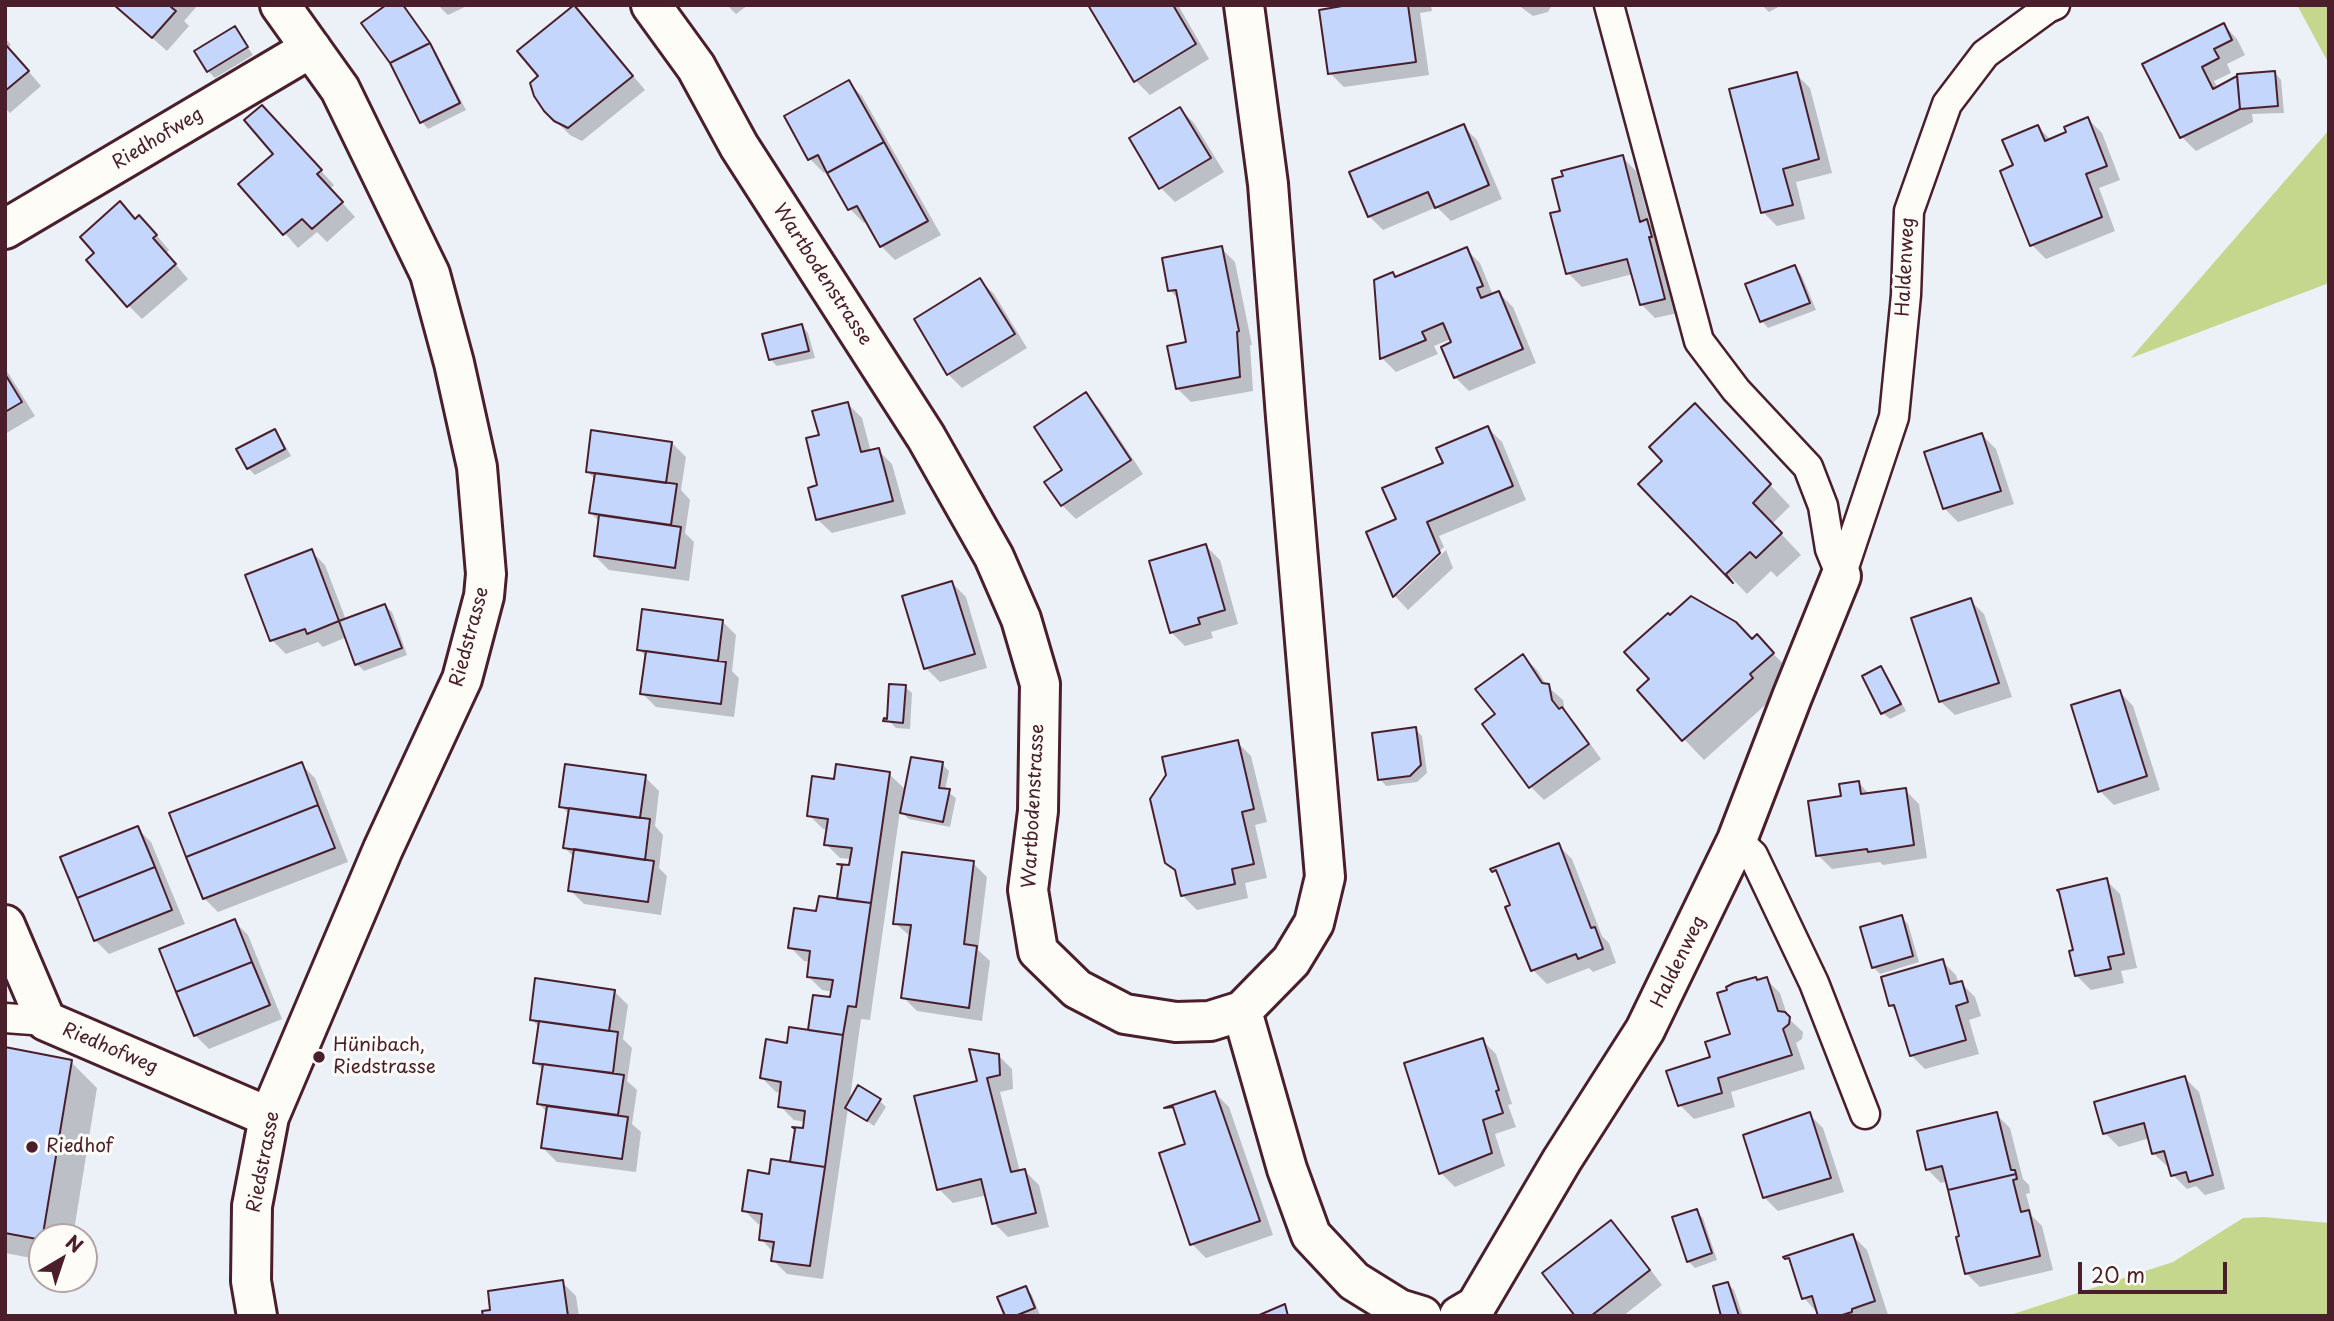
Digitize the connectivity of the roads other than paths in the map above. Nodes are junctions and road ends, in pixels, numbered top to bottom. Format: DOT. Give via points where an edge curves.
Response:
graph roads {
  1 [pos="280,5"];
  2 [pos="651,5"];
  3 [pos="1244,5"];
  4 [pos="1609,5"];
  5 [pos="2055,5"];
  6 [pos="311,48"];
  7 [pos="5,229"];
  8 [pos="1841,576"];
  9 [pos="1737,840"];
  10 [pos="5,925"];
  11 [pos="1242,1011"];
  12 [pos="5,1018"];
  13 [pos="46,1021"];
  14 [pos="1865,1114"];
  15 [pos="269,1117"];
  16 [pos="257,1316"];
  17 [pos="1422,1316"];
  18 [pos="1459,1316"];
  1 -- 6 [label="street, Riedstrasse"];
  2 -- 11 [label="street, Wartbodenstrasse" via="696,67 739,146 926,437 994,556 1021,619 1040,684 1038,811 1028,890 1038,951 1077,989 1125,1014 1199,1022"];
  3 -- 11 [label="street, Wartbodenstrasse" via="1268,184 1325,877 1314,923 1292,961"];
  4 -- 8 [label="lane" via="1699,341 1736,390 1808,467"];
  5 -- 8 [label="lane, Haldenweg" via="1985,54 1947,104 1909,211 1894,417"];
  6 -- 7 [label="street, Riedhofweg"];
  6 -- 15 [label="street, Riedstrasse" via="340,89 430,274 477,467 486,574 463,679 383,849"];
  8 -- 9 [label="street, Haldenweg"];
  9 -- 14 [label="lane" via="1753,855 1814,984"];
  9 -- 18 [label="street, Haldenweg" via="1645,1030 1476,1306"];
  10 -- 13 [label="street, Riedhofweg"];
  11 -- 17 [label="street" via="1287,1169 1311,1235 1354,1281 1399,1309"];
  12 -- 13 [label="lane"];
  13 -- 15 [label="street, Riedhofweg"];
  15 -- 16 [label="street, Riedstrasse" via="252,1206 251,1281"];
}
